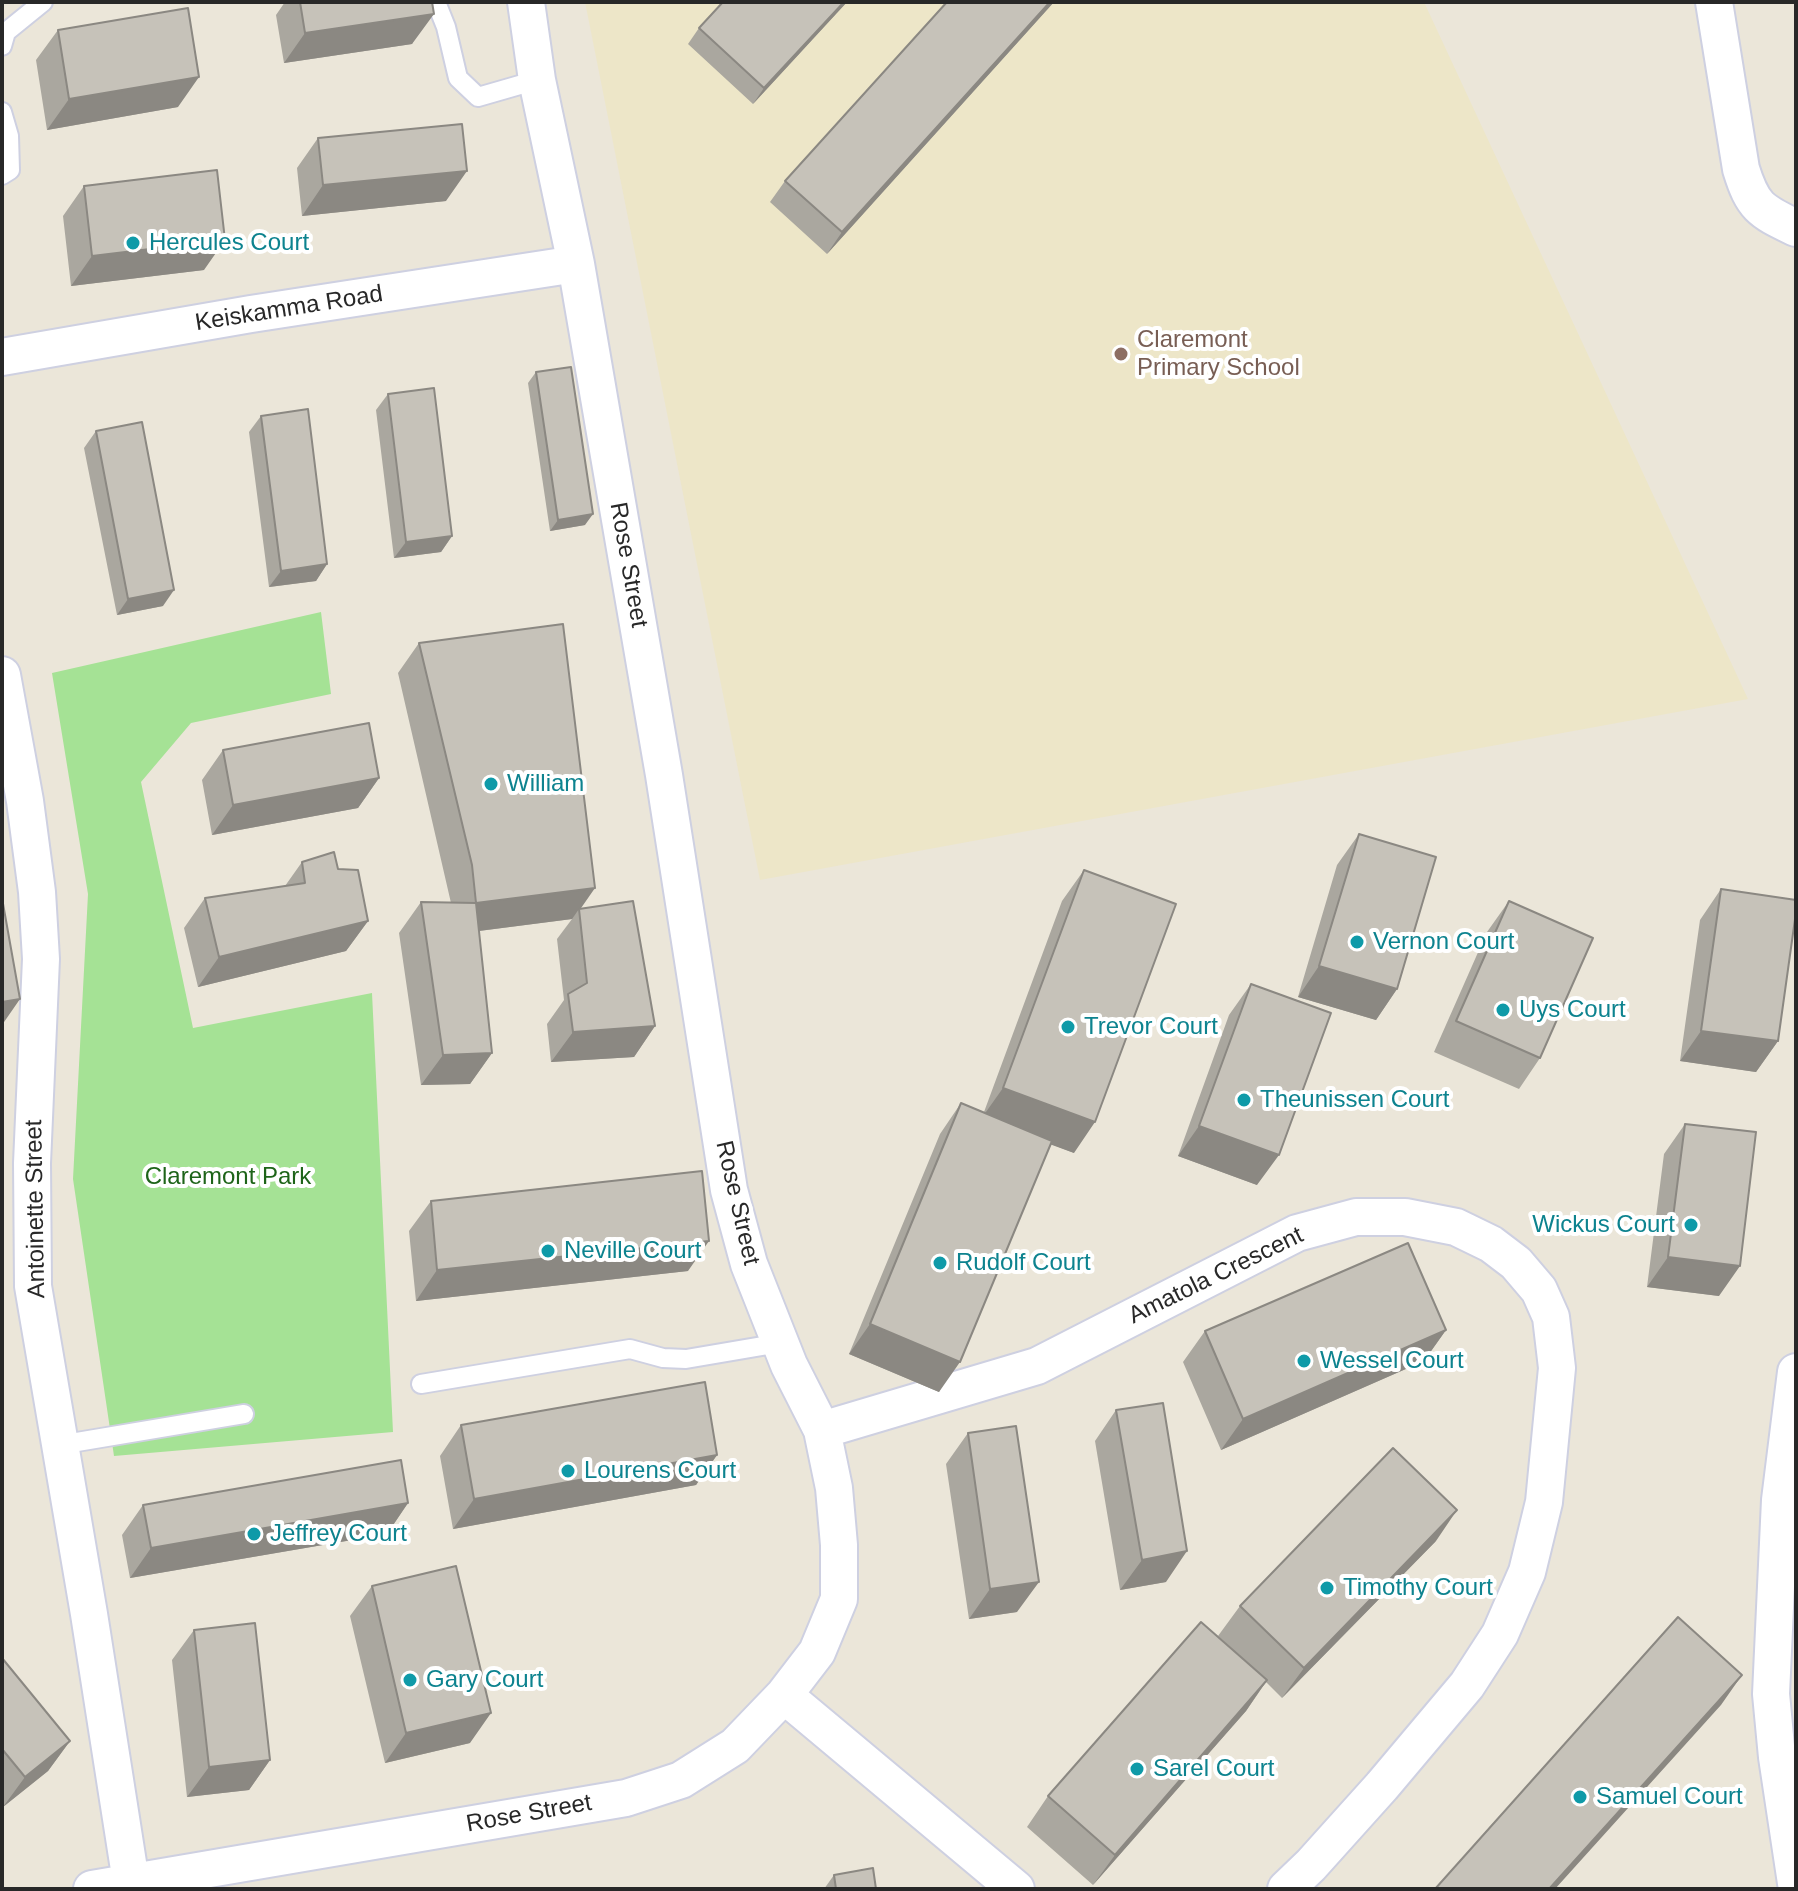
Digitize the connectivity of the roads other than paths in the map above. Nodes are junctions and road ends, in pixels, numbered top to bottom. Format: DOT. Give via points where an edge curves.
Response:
graph roads {
  1 [pos="43,2"];
  2 [pos="436,2"];
  3 [pos="526,2"];
  4 [pos="1714,2"];
  5 [pos="2,46"];
  6 [pos="537,80"];
  7 [pos="2,112"];
  8 [pos="2,175"];
  9 [pos="1796,228"];
  10 [pos="576,264"];
  11 [pos="2,357"];
  12 [pos="2,675"];
  13 [pos="5,716"];
  14 [pos="780,1343"];
  15 [pos="1796,1372"];
  16 [pos="421,1384"];
  17 [pos="244,1414"];
  18 [pos="822,1430"];
  19 [pos="59,1445"];
  20 [pos="784,1695"];
  21 [pos="131,1882"];
  22 [pos="1796,1883"];
  23 [pos="92,1889"];
  24 [pos="1016,1889"];
  25 [pos="1286,1889"];
  1 -- 5 [label="lane" via="6,32"];
  2 -- 6 [label="lane" via="458,78 478,97"];
  3 -- 6 [label="street, Rose Street"];
  4 -- 9 [label="street" via="1747,190 1756,206"];
  6 -- 10 [label="street, Rose Street"];
  7 -- 8 [label="lane" via="10,170"];
  10 -- 11 [label="street, Keiskamma Road"];
  10 -- 14 [label="street, Rose Street" via="729,1190 749,1264"];
  12 -- 13 [label="street, Antoinette Street"];
  13 -- 19 [label="street, Antoinette Street" via="25,801 37,892 41,959 32,1163 33,1286"];
  14 -- 16 [label="lane" via="686,1359 630,1349"];
  14 -- 18 [label="street, Rose Street"];
  15 -- 22 [label="street" via="1780,1500 1771,1694"];
  17 -- 19 [label="lane"];
  18 -- 20 [label="street, Rose Street" via="834,1488 839,1599 817,1652"];
  18 -- 25 [label="street, Amatola Crescent" via="1037,1366 1297,1233 1356,1217 1405,1217 1456,1227 1516,1263 1539,1290 1551,1317 1557,1368 1544,1502 1527,1572 1500,1634 1467,1685"];
  19 -- 21 [label="street, Antoinette Street"];
  20 -- 21 [label="street, Rose Street" via="735,1746 681,1780 626,1798"];
  20 -- 24 [label="street"];
  21 -- 23 [label="street, Rose Street"];
}
